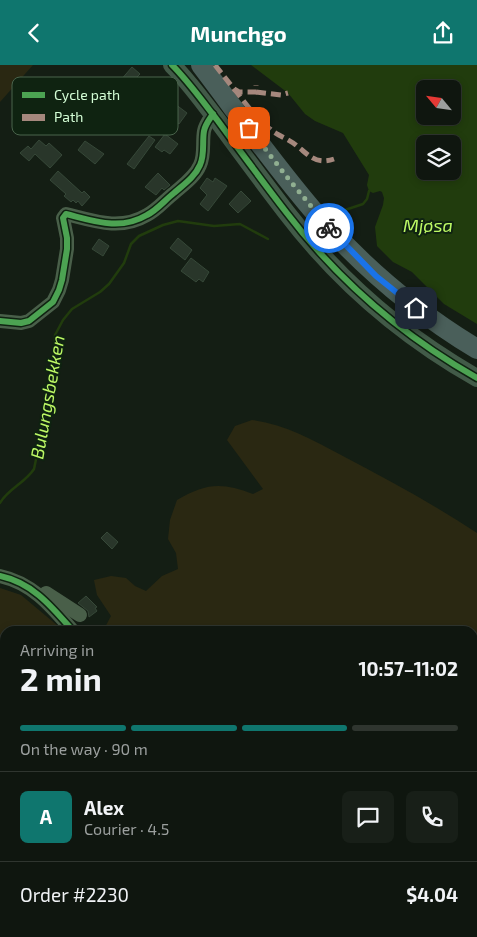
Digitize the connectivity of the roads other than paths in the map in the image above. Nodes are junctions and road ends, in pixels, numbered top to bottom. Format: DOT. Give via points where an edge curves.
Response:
graph roads {
  1 [pos="172,65"];
  2 [pos="201,65"];
  3 [pos="213,114"];
  4 [pos="0,321"];
  5 [pos="477,349"];
  6 [pos="477,377"];
  7 [pos="0,576"];
  8 [pos="38,593"];
  9 [pos="80,615"];
  10 [pos="68,626"];
  1 -- 3 [label="main road"];
  2 -- 5 [label="highway" via="317,215 346,246 376,276 416,308"];
  3 -- 4 [label="street" via="204,132 200,166 146,216 112,225 66,214 63,219 67,238 65,265 59,290 52,302 29,321"];
  3 -- 6 [label="main road" via="288,215 350,284 402,329"];
  7 -- 8 [label="street" via="16,580"];
  8 -- 9 [label="street" via="48,594"];
  8 -- 10 [label="street"];
}
